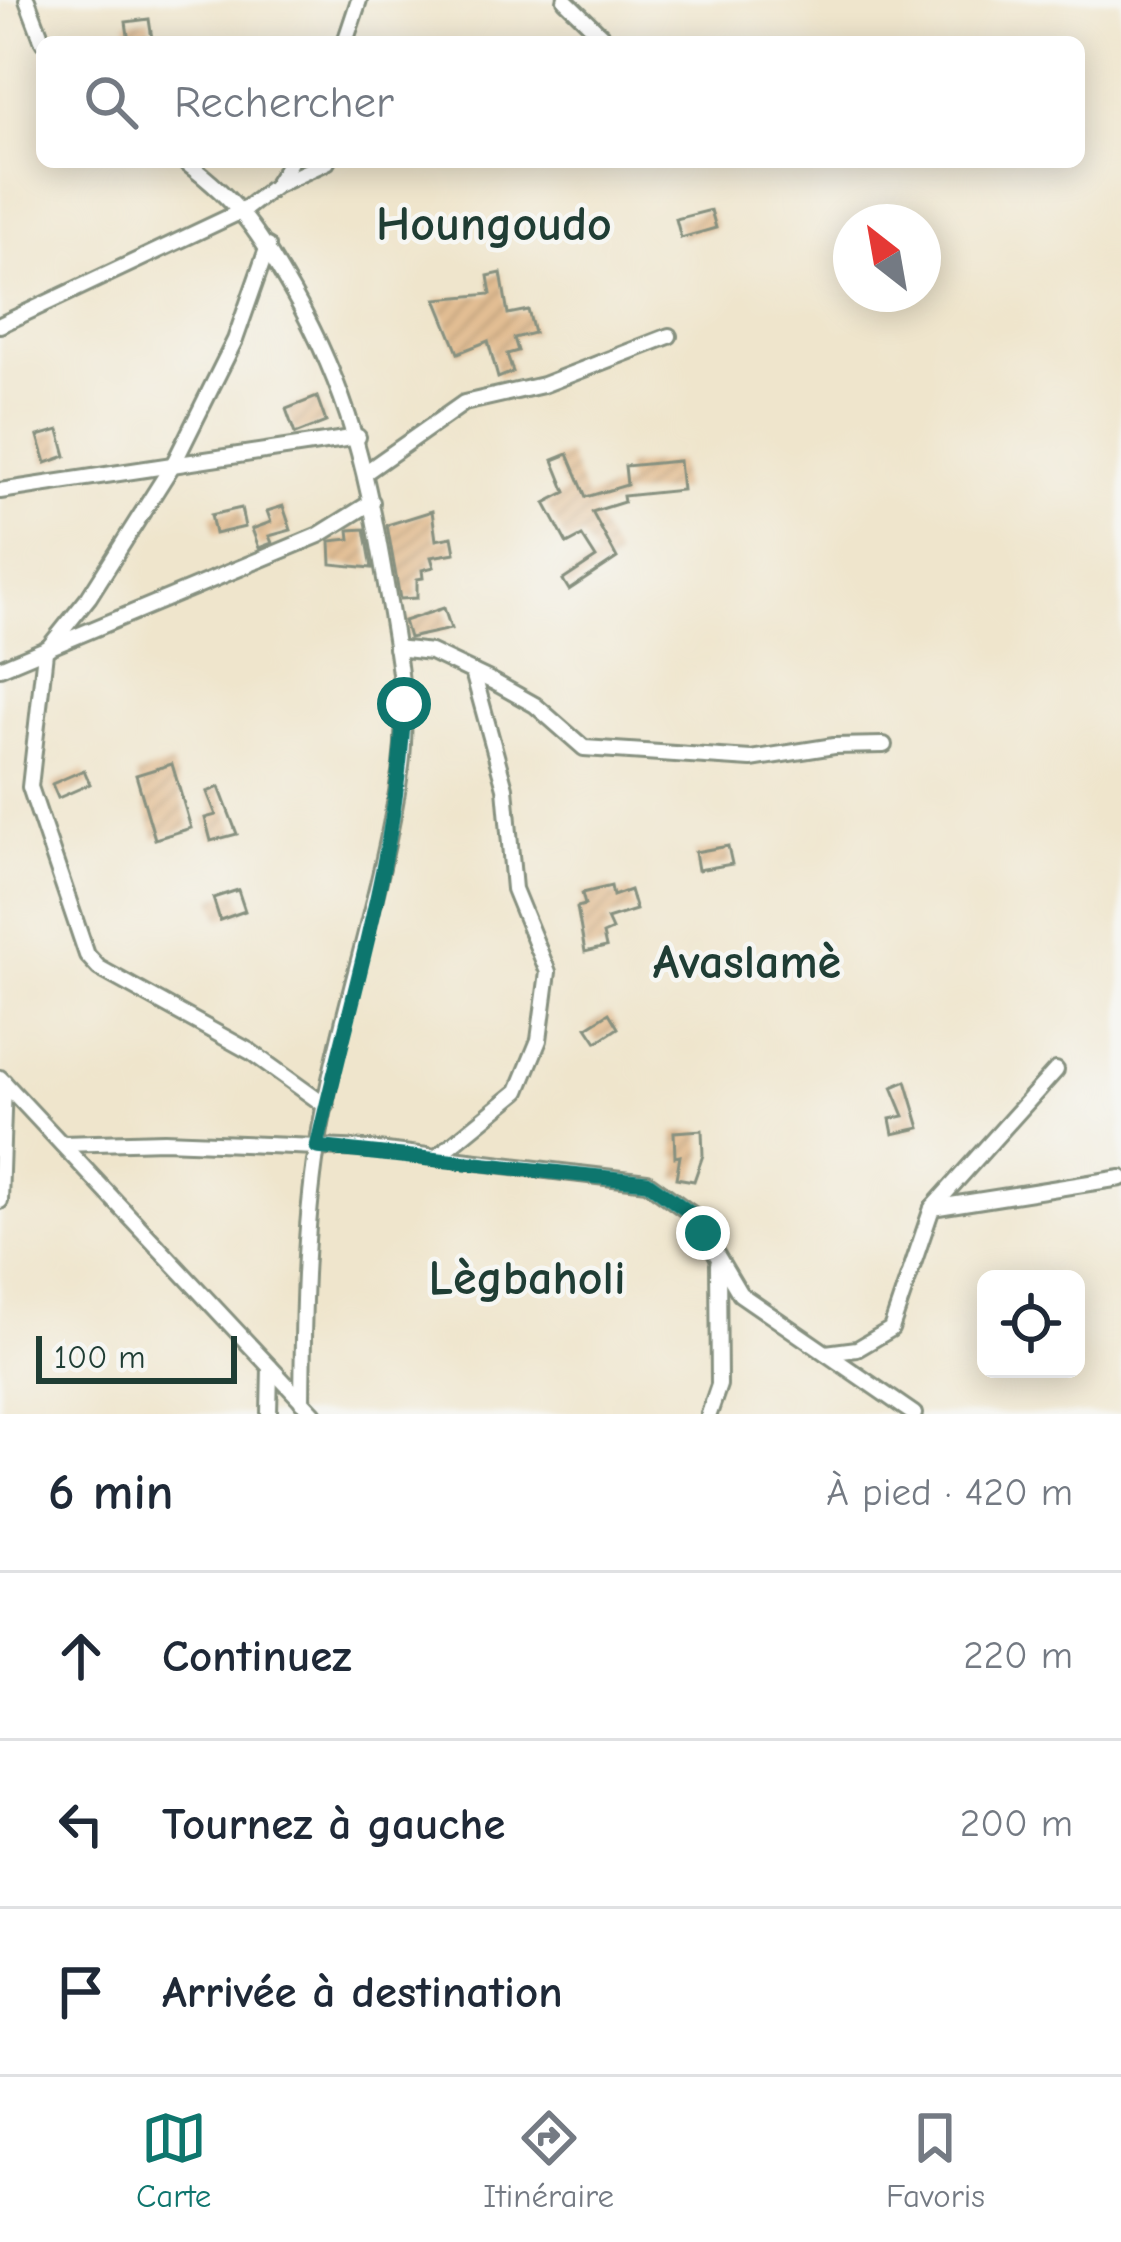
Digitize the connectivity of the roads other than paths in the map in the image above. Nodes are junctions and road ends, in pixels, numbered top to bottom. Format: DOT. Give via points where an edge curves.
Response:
graph roads {
  1 [pos="27,0"];
  2 [pos="359,0"];
  3 [pos="565,0"];
  4 [pos="41,36"];
  5 [pos="347,36"];
  6 [pos="599,36"];
  7 [pos="192,168"];
  8 [pos="286,168"];
  9 [pos="313,168"];
  10 [pos="275,185"];
  11 [pos="244,210"];
  12 [pos="268,246"];
  13 [pos="0,326"];
  14 [pos="669,336"];
  15 [pos="358,437"];
  16 [pos="175,461"];
  17 [pos="366,472"];
  18 [pos="0,491"];
  19 [pos="372,502"];
  20 [pos="396,648"];
  21 [pos="45,652"];
  22 [pos="0,668"];
  23 [pos="473,672"];
  24 [pos="884,745"];
  25 [pos="1056,1070"];
  26 [pos="2,1080"];
  27 [pos="326,1106"];
  28 [pos="62,1144"];
  29 [pos="317,1147"];
  30 [pos="437,1157"];
  31 [pos="1121,1178"];
  32 [pos="0,1202"];
  33 [pos="932,1208"];
  34 [pos="718,1264"];
  35 [pos="824,1353"];
  36 [pos="270,1367"];
  37 [pos="308,1408"];
  38 [pos="269,1414"];
  39 [pos="709,1414"];
  40 [pos="914,1414"];
  1 -- 4 [label="street"];
  2 -- 5 [label="street"];
  3 -- 6 [label="street"];
  7 -- 11 [label="street"];
  8 -- 10 [label="street"];
  9 -- 10 [label="street"];
  10 -- 11 [label="street"];
  11 -- 12 [label="street"];
  11 -- 13 [label="street"];
  12 -- 15 [label="street" via="326,349"];
  12 -- 16 [label="street" via="235,340"];
  14 -- 17 [label="street" via="543,386 464,403"];
  15 -- 16 [label="street"];
  15 -- 17 [label="street"];
  16 -- 18 [label="street"];
  16 -- 21 [label="street"];
  17 -- 19 [label="street"];
  19 -- 20 [label="street"];
  19 -- 21 [label="street" via="319,535"];
  20 -- 23 [label="street" via="430,652"];
  20 -- 27 [label="street" via="401,764"];
  21 -- 22 [label="street"];
  21 -- 27 [label="street" via="30,787 88,955 114,979 251,1052"];
  23 -- 24 [label="street" via="535,705 584,748 751,759"];
  23 -- 30 [label="street" via="505,788 514,889 548,972 530,1072"];
  25 -- 33 [label="street"];
  26 -- 28 [label="street"];
  26 -- 32 [label="street"];
  27 -- 29 [label="street"];
  28 -- 29 [label="street"];
  28 -- 36 [label="street"];
  29 -- 30 [label="street"];
  29 -- 37 [label="street" via="303,1286"];
  30 -- 34 [label="street" via="647,1182 693,1215"];
  31 -- 33 [label="street"];
  33 -- 35 [label="street" via="891,1329 857,1349"];
  34 -- 35 [label="street" via="740,1294"];
  34 -- 39 [label="street" via="719,1385"];
  35 -- 40 [label="street"];
  36 -- 37 [label="street"];
  36 -- 38 [label="street"];
}
